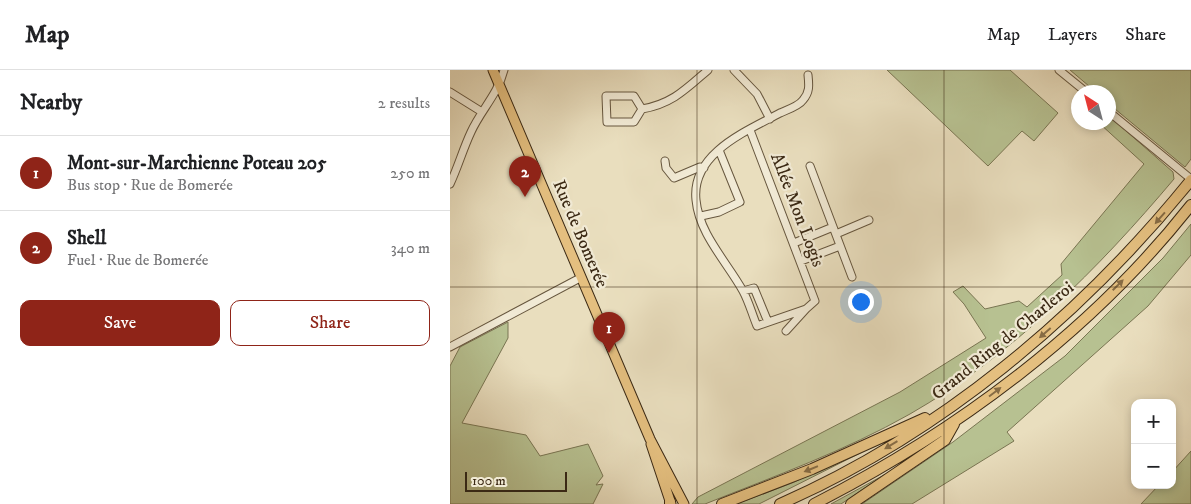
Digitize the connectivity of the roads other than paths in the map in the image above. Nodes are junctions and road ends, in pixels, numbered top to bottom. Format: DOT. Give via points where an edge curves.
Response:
graph roads {
  1 [pos="493,70"];
  2 [pos="504,70"];
  3 [pos="708,70"];
  4 [pos="734,70"];
  5 [pos="1059,70"];
  6 [pos="808,75"];
  7 [pos="1077,85"];
  8 [pos="500,86"];
  9 [pos="450,92"];
  10 [pos="642,109"];
  11 [pos="482,112"];
  12 [pos="1116,118"];
  13 [pos="770,119"];
  14 [pos="750,130"];
  15 [pos="719,150"];
  16 [pos="665,161"];
  17 [pos="810,166"];
  18 [pos="704,168"];
  19 [pos="1191,180"];
  20 [pos="450,184"];
  21 [pos="1191,205"];
  22 [pos="701,216"];
  23 [pos="869,220"];
  24 [pos="834,230"];
  25 [pos="794,243"];
  26 [pos="840,246"];
  27 [pos="801,261"];
  28 [pos="852,277"];
  29 [pos="580,278"];
  30 [pos="743,291"];
  31 [pos="806,309"];
  32 [pos="768,322"];
  33 [pos="786,331"];
  34 [pos="450,347"];
  35 [pos="947,409"];
  36 [pos="956,421"];
  37 [pos="650,439"];
  38 [pos="670,503"];
  39 [pos="684,504"];
  40 [pos="722,504"];
  41 [pos="780,504"];
  42 [pos="814,504"];
  43 [pos="851,504"];
  1 -- 8 [label="main road, Rue de Bomerée"];
  2 -- 8 [label="street"];
  3 -- 10 [label="street" via="669,102"];
  4 -- 13 [label="street" via="757,94"];
  5 -- 7 [label="street"];
  6 -- 13 [label="street" via="809,89 802,102"];
  8 -- 11 [label="street"];
  8 -- 29 [label="main road, Rue de Bomerée"];
  9 -- 11 [label="street"];
  10 -- 10 [label="street" via="634,122 608,122 606,96 634,96"];
  11 -- 20 [label="street"];
  12 -- 19 [label="street"];
  13 -- 14 [label="street"];
  14 -- 15 [label="street" via="728,141"];
  14 -- 25 [label="street, Allée Mon Logis"];
  15 -- 18 [label="street"];
  15 -- 22 [label="street" via="740,202"];
  16 -- 18 [label="street" via="674,178"];
  17 -- 24 [label="street"];
  18 -- 22 [label="street" via="696,200"];
  19 -- 35 [label="highway, Grand Ring de Charleroi, one-way" via="1133,249 1090,292 1043,335"];
  36 -- 21 [label="highway, Grand Ring de Charleroi, one-way" via="1047,352 1144,259"];
  22 -- 30 [label="street" via="712,244"];
  23 -- 24 [label="street"];
  24 -- 25 [label="street"];
  24 -- 26 [label="street"];
  25 -- 27 [label="street, Allée Mon Logis"];
  26 -- 27 [label="street"];
  26 -- 28 [label="street"];
  27 -- 31 [label="street, Allée Mon Logis" via="815,301"];
  29 -- 34 [label="street"];
  29 -- 37 [label="main road, Rue de Bomerée"];
  30 -- 32 [label="street" via="754,288"];
  30 -- 32 [label="street" via="757,326"];
  31 -- 32 [label="street"];
  31 -- 33 [label="street"];
  35 -- 40 [label="highway, one-way" via="812,469"];
  35 -- 41 [label="highway, Grand Ring de Charleroi, one-way" via="844,472"];
  36 -- 42 [label="highway, Grand Ring de Charleroi" via="850,486"];
  36 -- 43 [label="highway" via="945,440"];
  37 -- 38 [label="main road, Rue de Bomerée"];
  37 -- 39 [label="main road, Rue de Bomerée"];
}
